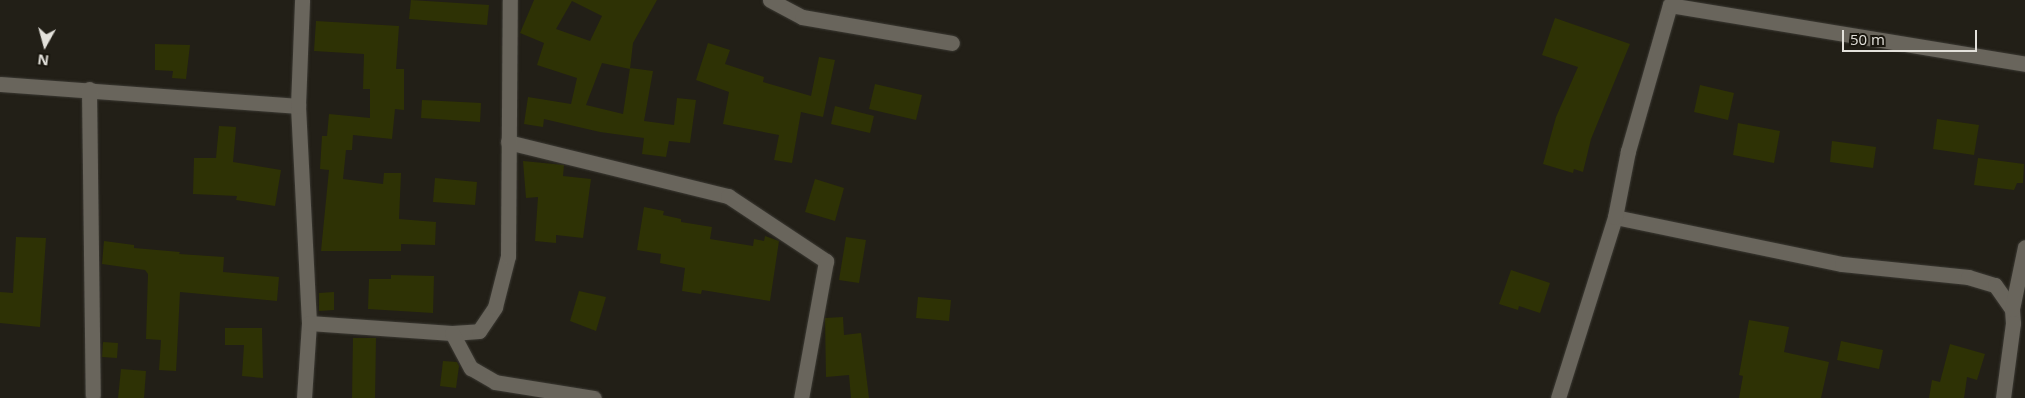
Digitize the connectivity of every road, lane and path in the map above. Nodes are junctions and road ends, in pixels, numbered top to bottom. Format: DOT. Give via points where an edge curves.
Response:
graph roads {
  1 [pos="302,0"];
  2 [pos="510,0"];
  3 [pos="770,0"];
  4 [pos="952,43"];
  5 [pos="2025,64"];
  6 [pos="0,84"];
  7 [pos="89,89"];
  8 [pos="298,106"];
  9 [pos="508,142"];
  10 [pos="1614,217"];
  11 [pos="2025,247"];
  12 [pos="2012,309"];
  13 [pos="309,323"];
  14 [pos="452,333"];
  15 [pos="93,395"];
  16 [pos="304,398"];
  17 [pos="594,398"];
  18 [pos="801,398"];
  19 [pos="1558,398"];
  20 [pos="2002,398"];
  1 -- 8 [label="street"];
  2 -- 9 [label="street"];
  3 -- 4 [label="street" via="802,16"];
  5 -- 10 [label="street" via="1670,5 1628,151"];
  6 -- 7 [label="street"];
  7 -- 8 [label="street"];
  7 -- 15 [label="street"];
  8 -- 13 [label="street"];
  9 -- 14 [label="street" via="508,256 495,307 479,330"];
  9 -- 18 [label="street" via="728,196 826,261"];
  10 -- 12 [label="street" via="1842,264 1968,277 1995,285"];
  10 -- 19 [label="street"];
  11 -- 12 [label="street"];
  12 -- 20 [label="street" via="2014,323"];
  13 -- 14 [label="street"];
  13 -- 16 [label="street"];
  14 -- 17 [label="street" via="471,368 495,382"];
}
